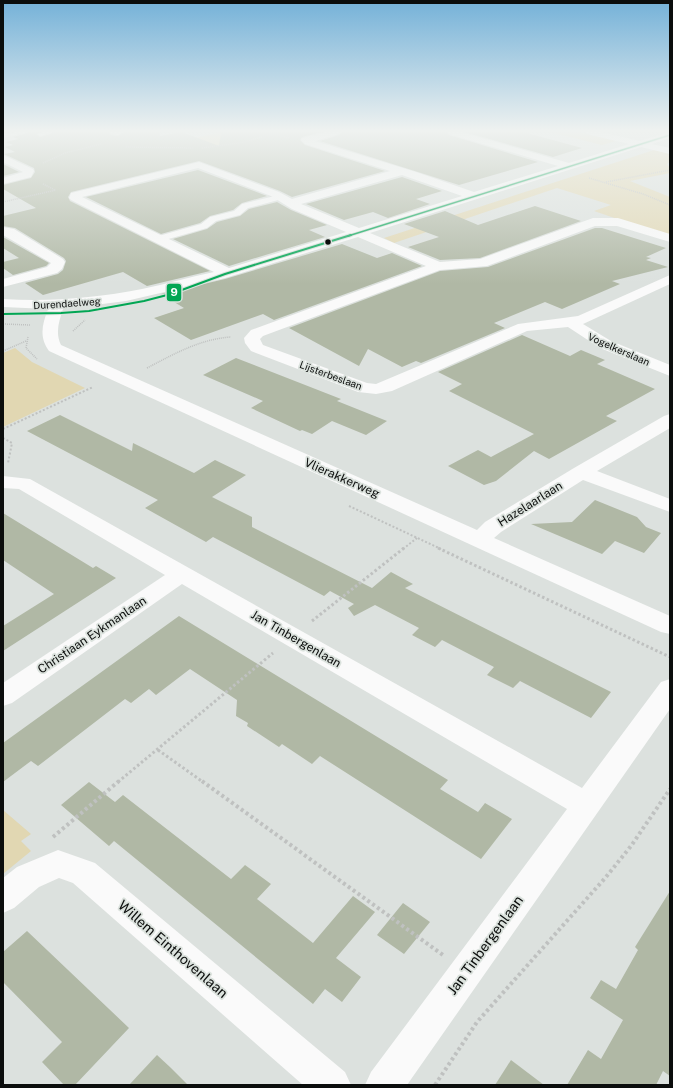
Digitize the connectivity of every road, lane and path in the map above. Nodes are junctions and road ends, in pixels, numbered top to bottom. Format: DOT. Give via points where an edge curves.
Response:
graph roads {
  1 [pos="44,183"];
  2 [pos="123,183"];
  3 [pos="242,183"];
  4 [pos="354,183"];
  5 [pos="435,183"];
  6 [pos="515,183"];
  7 [pos="607,183"];
  8 [pos="56,190"];
  9 [pos="75,194"];
  10 [pos="473,196"];
  11 [pos="284,200"];
  12 [pos="3,202"];
  13 [pos="670,205"];
  14 [pos="3,231"];
  15 [pos="358,232"];
  16 [pos="670,238"];
  17 [pos="158,239"];
  18 [pos="438,266"];
  19 [pos="226,274"];
  20 [pos="670,279"];
  21 [pos="3,283"];
  22 [pos="3,303"];
  23 [pos="55,310"];
  24 [pos="3,314"];
  25 [pos="571,322"];
  26 [pos="252,338"];
  27 [pos="27,341"];
  28 [pos="3,351"];
  29 [pos="146,369"];
  30 [pos="670,371"];
  31 [pos="94,386"];
  32 [pos="670,420"];
  33 [pos="3,429"];
  34 [pos="3,438"];
  35 [pos="581,472"];
  36 [pos="4,481"];
  37 [pos="670,506"];
  38 [pos="417,538"];
  39 [pos="480,539"];
  40 [pos="182,574"];
  41 [pos="670,626"];
  42 [pos="292,637"];
  43 [pos="670,688"];
  44 [pos="3,696"];
  45 [pos="158,750"];
  46 [pos="670,789"];
  47 [pos="586,805"];
  48 [pos="58,864"];
  49 [pos="3,898"];
  50 [pos="466,971"];
  51 [pos="332,1085"];
  52 [pos="384,1085"];
  53 [pos="435,1085"];
  1 -- 8 [label="path"];
  2 -- 9 [label="street"];
  3 -- 11 [label="street"];
  4 -- 11 [label="street"];
  5 -- 10 [label="street"];
  6 -- 10 [label="street, Durendaelweg"];
  7 -- 13 [label="path"];
  8 -- 9 [label="path" via="64,194"];
  8 -- 12 [label="path"];
  9 -- 17 [label="street" via="75,198"];
  10 -- 15 [label="street, Durendaelweg"];
  11 -- 15 [label="street"];
  11 -- 17 [label="lane" via="245,206 237,213 213,219 204,226"];
  14 -- 21 [label="street" via="9,232 58,262 52,270"];
  15 -- 18 [label="street"];
  15 -- 19 [label="street, Durendaelweg"];
  16 -- 18 [label="street" via="618,222 600,221 482,263"];
  17 -- 19 [label="street"];
  18 -- 26 [label="street" via="257,333"];
  19 -- 23 [label="street, Durendaelweg" via="200,285 124,306 85,313"];
  20 -- 25 [label="street, Lijsterbeslaan" via="583,319"];
  22 -- 23 [label="street, Durendaelweg"];
  23 -- 24 [label="street, Durendaelweg"];
  23 -- 39 [label="street, Vlierakkerweg" via="50,336 54,348"];
  25 -- 26 [label="street, Lijsterbeslaan" via="524,327 386,387 376,389 364,388 257,348"];
  25 -- 30 [label="street, Vogelkerslaan" via="583,333 598,341"];
  26 -- 29 [label="path" via="220,337 198,343"];
  27 -- 28 [label="path"];
  31 -- 33 [label="path"];
  32 -- 35 [label="street, Hazelaarlaan"];
  34 -- 36 [label="path" via="12,443"];
  35 -- 37 [label="street"];
  35 -- 39 [label="street, Hazelaarlaan" via="493,527"];
  36 -- 40 [label="street, Jan Tinbergenlaan" via="23,483"];
  38 -- 42 [label="path"];
  39 -- 41 [label="street, Vlierakkerweg"];
  40 -- 42 [label="street, Jan Tinbergenlaan"];
  40 -- 44 [label="street, Christiaan Eykmanlaan"];
  42 -- 45 [label="path"];
  42 -- 47 [label="street, Jan Tinbergenlaan"];
  43 -- 47 [label="street, Jan Tinbergenlaan"];
  45 -- 48 [label="path" via="46,843"];
  45 -- 50 [label="path"];
  46 -- 53 [label="path" via="611,871 477,1022"];
  47 -- 50 [label="street, Jan Tinbergenlaan"];
  48 -- 49 [label="street" via="28,878"];
  48 -- 51 [label="street, Willem Einthovenlaan" via="84,873"];
  50 -- 52 [label="street, Jan Tinbergenlaan"];
}
